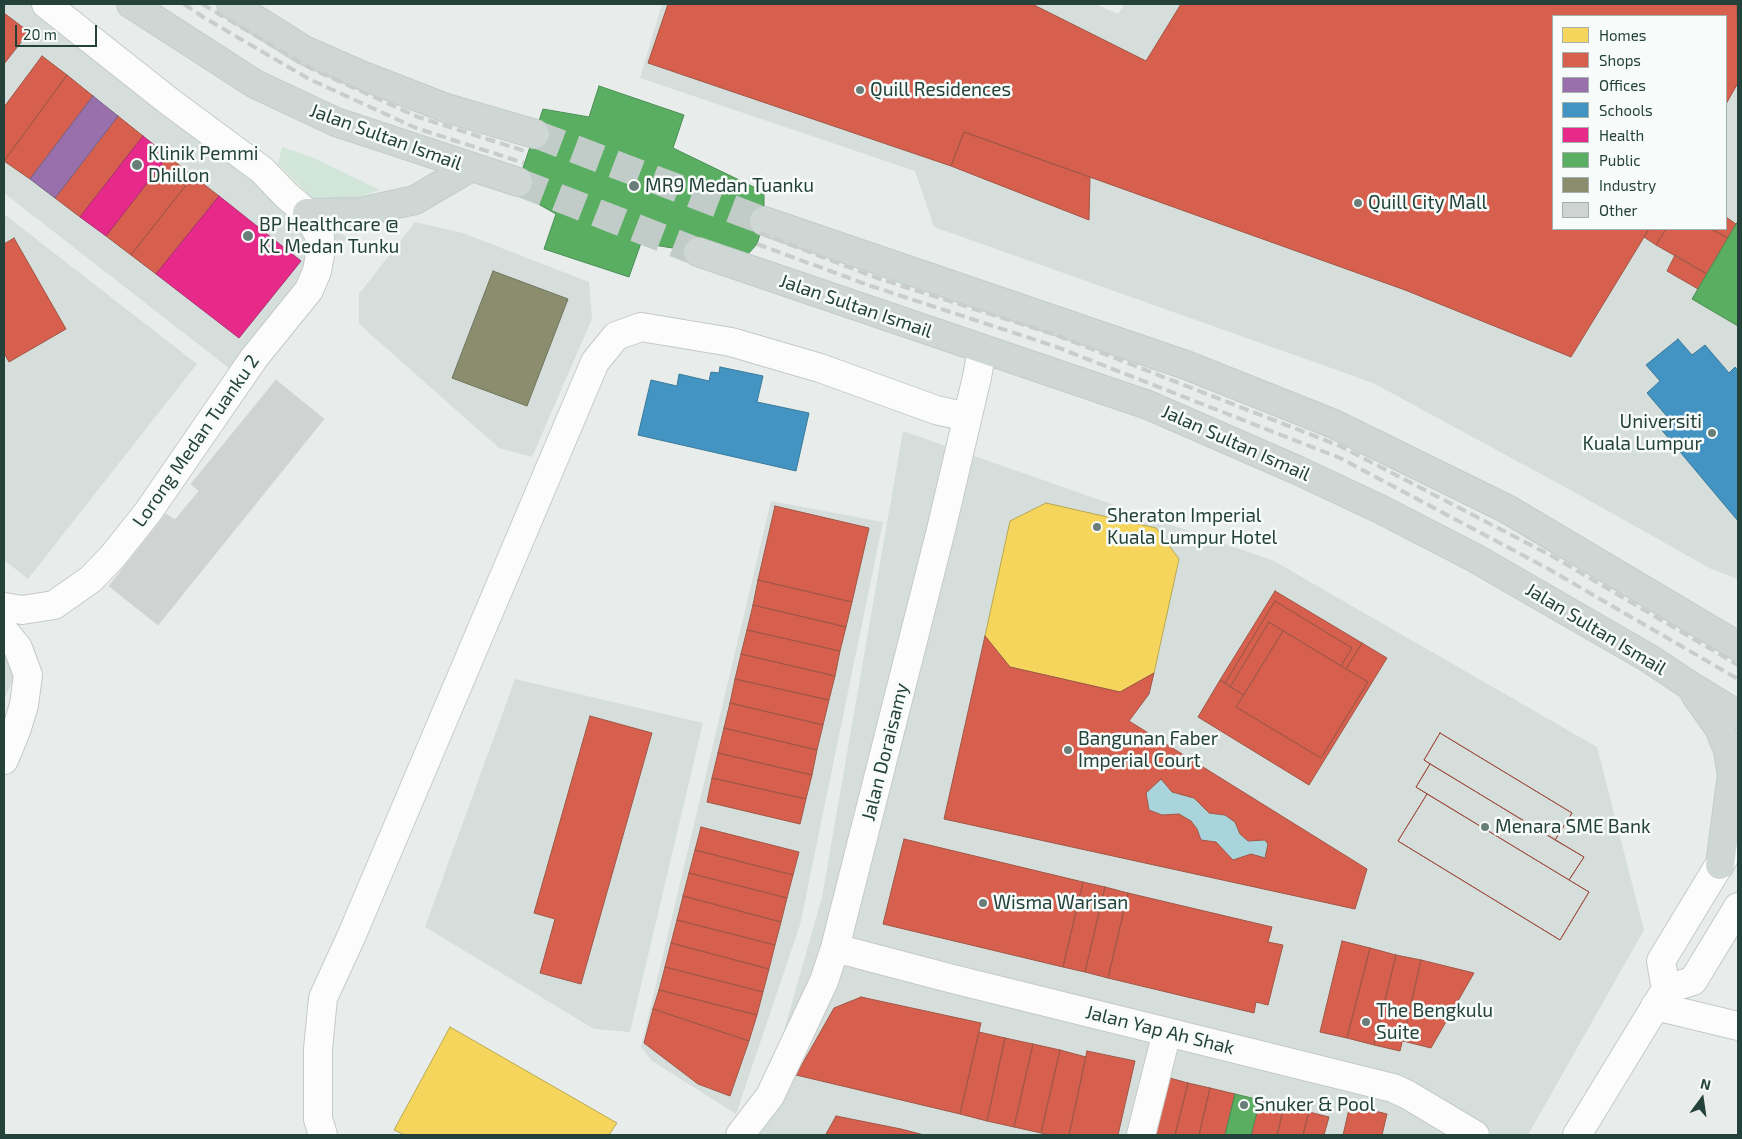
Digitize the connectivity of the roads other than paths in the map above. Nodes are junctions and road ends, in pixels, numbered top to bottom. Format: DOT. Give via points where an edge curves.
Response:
graph roads {
  1 [pos="46,4"];
  2 [pos="131,4"];
  3 [pos="230,4"];
  4 [pos="534,134"];
  5 [pos="471,167"];
  6 [pos="518,182"];
  7 [pos="307,213"];
  8 [pos="764,221"];
  9 [pos="698,252"];
  10 [pos="982,349"];
  11 [pos="967,417"];
  12 [pos="4,607"];
  13 [pos="1682,613"];
  14 [pos="4,631"];
  15 [pos="1738,632"];
  16 [pos="1738,646"];
  17 [pos="1689,685"];
  18 [pos="1738,715"];
  19 [pos="4,760"];
  20 [pos="1738,834"];
  21 [pos="1720,865"];
  22 [pos="1738,907"];
  23 [pos="835,948"];
  24 [pos="1660,998"];
  25 [pos="1738,1026"];
  26 [pos="1167,1032"];
  27 [pos="323,1135"];
  28 [pos="740,1135"];
  29 [pos="1141,1135"];
  30 [pos="1475,1135"];
  31 [pos="1577,1135"];
  1 -- 7 [label="street" via="262,170"];
  2 -- 5 [label="main road, Jalan Sultan Ismail" via="255,84 336,122"];
  3 -- 4 [label="main road" via="304,50 361,75 446,108"];
  5 -- 6 [label="main road, Jalan Sultan Ismail"];
  5 -- 7 [label="main road" via="416,200 360,212"];
  7 -- 12 [label="street, Lorong Medan Tuanku 2" via="320,237 317,271 309,290 254,358 148,512 91,579 54,605 22,610"];
  8 -- 13 [label="main road" via="1186,365 1334,424 1507,509"];
  9 -- 10 [label="main road, Jalan Sultan Ismail"];
  10 -- 11 [label="street, Jalan Doraisamy"];
  10 -- 17 [label="main road, Jalan Sultan Ismail" via="1148,404 1380,509 1475,558"];
  11 -- 23 [label="street, Jalan Doraisamy"];
  11 -- 27 [label="street" via="936,410 820,368 731,342 641,327 616,336 595,362 323,998 318,1049 318,1118"];
  13 -- 15 [label="main road"];
  13 -- 16 [label="main road"];
  14 -- 19 [label="street" via="18,648 28,674 24,705"];
  17 -- 18 [label="main road, Jalan Sultan Ismail"];
  17 -- 21 [label="main road" via="1719,728 1728,750 1732,774"];
  20 -- 21 [label="street"];
  21 -- 24 [label="street" via="1661,961"];
  22 -- 24 [label="street" via="1693,981"];
  23 -- 26 [label="street, Jalan Yap Ah Shak"];
  23 -- 28 [label="street, Jalan Doraisamy" via="824,981 770,1096"];
  24 -- 25 [label="street"];
  24 -- 31 [label="street"];
  26 -- 29 [label="street"];
  26 -- 30 [label="street, Jalan Yap Ah Shak" via="1393,1088"];
}
